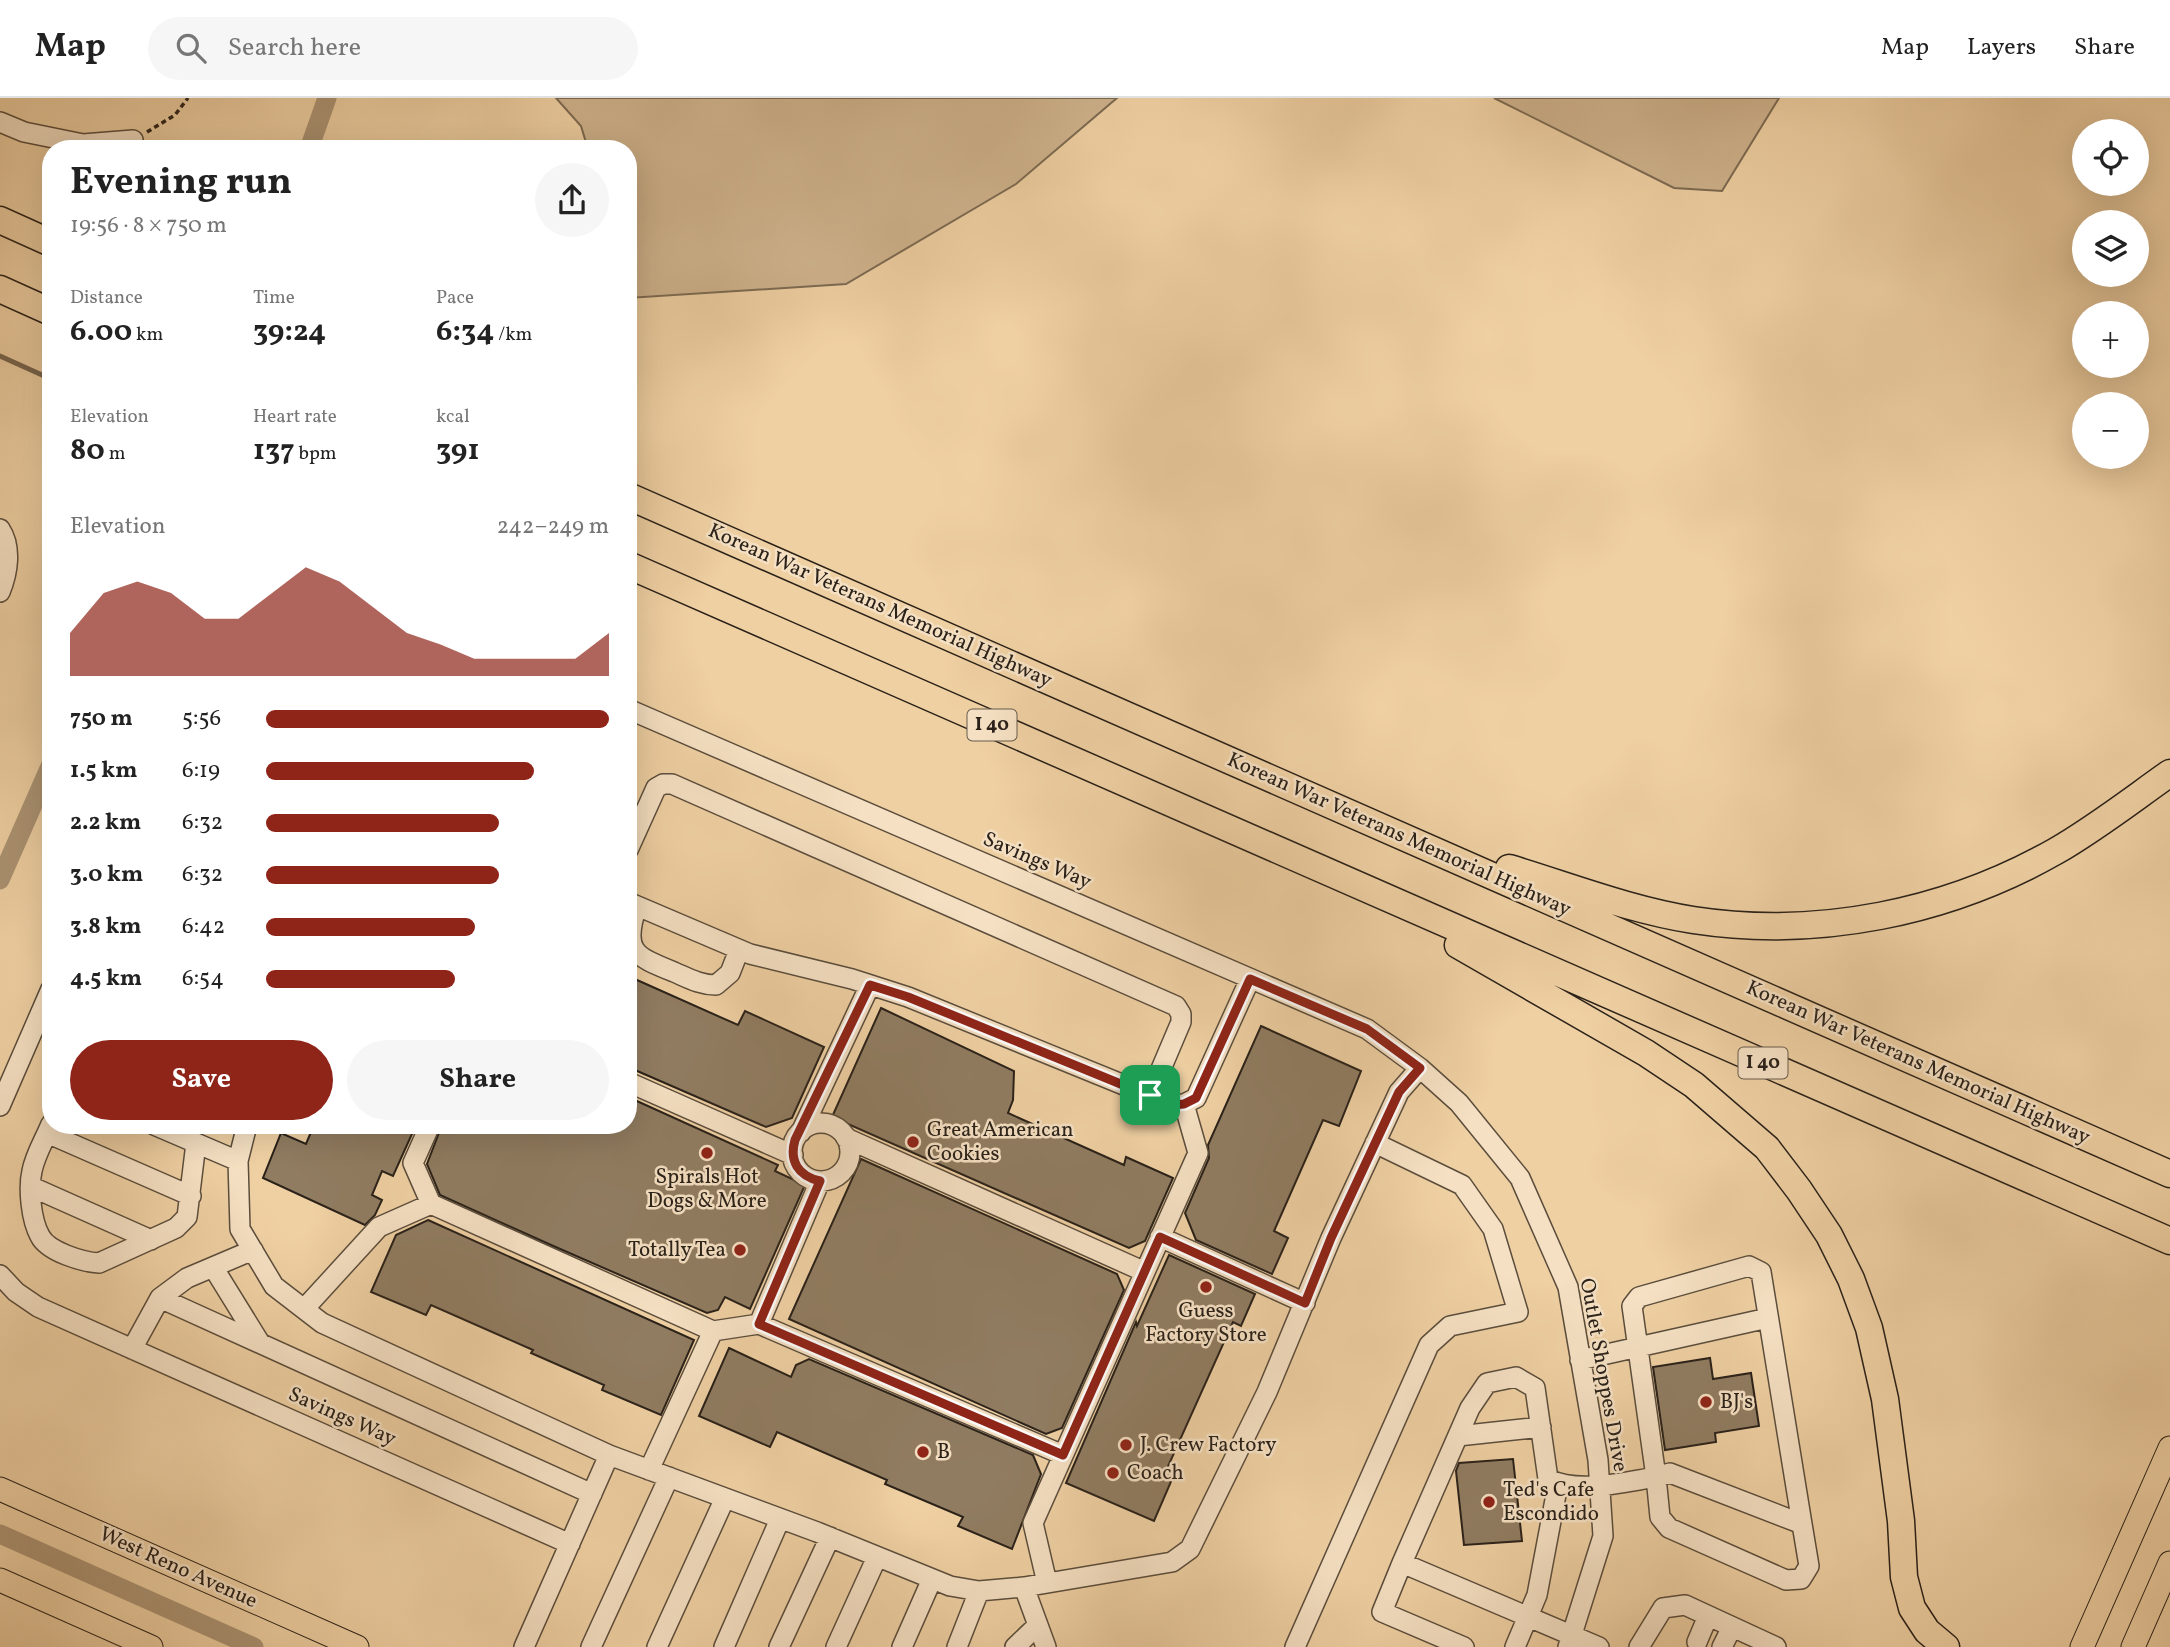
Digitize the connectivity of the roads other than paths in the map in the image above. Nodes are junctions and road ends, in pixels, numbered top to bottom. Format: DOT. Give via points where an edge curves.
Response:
graph roads {
  1 [pos="0,122"];
  2 [pos="63,140"];
  3 [pos="0,220"];
  4 [pos="42,239"];
  5 [pos="0,289"];
  6 [pos="42,308"];
  7 [pos="637,500"];
  8 [pos="0,529"];
  9 [pos="637,569"];
  10 [pos="0,592"];
  11 [pos="637,716"];
  12 [pos="2170,773"];
  13 [pos="637,830"];
  14 [pos="1400,836"];
  15 [pos="1357,885"];
  16 [pos="637,906"];
  17 [pos="739,950"];
  18 [pos="637,954"];
  19 [pos="1250,979"];
  20 [pos="870,985"];
  21 [pos="42,1010"];
  22 [pos="1420,1068"];
  23 [pos="637,1086"];
  24 [pos="1150,1095"];
  25 [pos="1184,1104"];
  26 [pos="0,1106"];
  27 [pos="801,1132"];
  28 [pos="47,1134"];
  29 [pos="60,1134"];
  30 [pos="175,1134"];
  31 [pos="245,1134"];
  32 [pos="426,1134"];
  33 [pos="846,1138"];
  34 [pos="196,1143"];
  35 [pos="1375,1143"];
  36 [pos="793,1155"];
  37 [pos="238,1161"];
  38 [pos="2170,1174"];
  39 [pos="820,1181"];
  40 [pos="32,1186"];
  41 [pos="191,1196"];
  42 [pos="431,1204"];
  43 [pos="1160,1237"];
  44 [pos="150,1240"];
  45 [pos="2170,1241"];
  46 [pos="253,1250"];
  47 [pos="213,1267"];
  48 [pos="1144,1272"];
  49 [pos="0,1275"];
  50 [pos="160,1298"];
  51 [pos="1305,1303"];
  52 [pos="304,1309"];
  53 [pos="1768,1318"];
  54 [pos="759,1324"];
  55 [pos="713,1331"];
  56 [pos="260,1343"];
  57 [pos="132,1349"];
  58 [pos="1638,1349"];
  59 [pos="1580,1360"];
  60 [pos="1541,1427"];
  61 [pos="1458,1436"];
  62 [pos="2170,1448"];
  63 [pos="609,1455"];
  64 [pos="1063,1455"];
  65 [pos="649,1470"];
  66 [pos="669,1477"];
  67 [pos="1656,1477"];
  68 [pos="1558,1483"];
  69 [pos="1600,1485"];
  70 [pos="0,1489"];
  71 [pos="592,1494"];
  72 [pos="725,1498"];
  73 [pos="780,1519"];
  74 [pos="1802,1524"];
  75 [pos="830,1537"];
  76 [pos="570,1544"];
  77 [pos="877,1557"];
  78 [pos="1402,1563"];
  79 [pos="2170,1563"];
  80 [pos="932,1579"];
  81 [pos="0,1580"];
  82 [pos="1047,1583"];
  83 [pos="1024,1587"];
  84 [pos="979,1591"];
  85 [pos="1708,1616"];
  86 [pos="1528,1618"];
  87 [pos="1038,1625"];
  88 [pos="1732,1627"];
  89 [pos="1570,1641"];
  90 [pos="1697,1642"];
  91 [pos="1750,1642"];
  92 [pos="151,1647"];
  93 [pos="357,1647"];
  94 [pos="524,1647"];
  95 [pos="591,1647"];
  96 [pos="657,1647"];
  97 [pos="724,1647"];
  98 [pos="779,1647"];
  99 [pos="836,1647"];
  100 [pos="902,1647"];
  101 [pos="957,1647"];
  102 [pos="1015,1647"];
  103 [pos="1045,1647"];
  104 [pos="1295,1647"];
  105 [pos="1464,1647"];
  106 [pos="1515,1647"];
  107 [pos="1599,1647"];
  108 [pos="1639,1647"];
  109 [pos="1722,1647"];
  110 [pos="1776,1647"];
  111 [pos="1946,1647"];
  112 [pos="2082,1647"];
  113 [pos="2133,1647"];
  1 -- 2 [label="street"];
  3 -- 4 [label="highway"];
  5 -- 6 [label="highway"];
  7 -- 14 [label="highway, Korean War Veterans Memorial Highway"];
  8 -- 10 [label="street" via="6,537 7,574"];
  9 -- 15 [label="highway, I 40"];
  11 -- 19 [label="street, Savings Way"];
  12 -- 14 [label="highway" via="2079,837 1993,882 1893,914 1835,923 1759,926 1691,919"];
  13 -- 24 [label="street" via="656,789 672,784 1176,1006 1181,1022"];
  14 -- 38 [label="highway, Korean War Veterans Memorial Highway"];
  15 -- 45 [label="highway, I 40"];
  15 -- 111 [label="highway" via="1694,1085 1767,1149 1799,1190 1851,1279 1869,1328 1885,1399 1904,1577 1912,1608 1927,1631"];
  16 -- 17 [label="street"];
  17 -- 18 [label="street" via="730,973 716,985 704,985"];
  17 -- 20 [label="street"];
  19 -- 22 [label="street, Savings Way" via="1367,1029"];
  19 -- 25 [label="street" via="1196,1098"];
  20 -- 24 [label="street"];
  20 -- 27 [label="street"];
  21 -- 26 [label="street"];
  22 -- 35 [label="street" via="1399,1092"];
  22 -- 59 [label="street, Outlet Shoppes Drive" via="1459,1103 1520,1178 1567,1287"];
  23 -- 36 [label="street"];
  24 -- 25 [label="street" via="1172,1105"];
  25 -- 43 [label="street" via="1198,1153"];
  27 -- 33 [label="street" via="828,1124"];
  27 -- 36 [label="street"];
  28 -- 40 [label="street" via="32,1171"];
  29 -- 41 [label="street"];
  30 -- 34 [label="street"];
  31 -- 37 [label="street"];
  32 -- 42 [label="street" via="413,1163"];
  33 -- 39 [label="street" via="851,1153 845,1170 838,1177"];
  33 -- 48 [label="street"];
  34 -- 37 [label="street"];
  34 -- 41 [label="street"];
  35 -- 51 [label="street"];
  35 -- 104 [label="street" via="1462,1185 1493,1229 1518,1312 1450,1326 1429,1345"];
  36 -- 39 [label="street" via="803,1174"];
  37 -- 46 [label="street" via="240,1229"];
  39 -- 54 [label="street"];
  40 -- 44 [label="street"];
  40 -- 44 [label="street" via="40,1237 49,1246 99,1263"];
  41 -- 44 [label="street" via="187,1217 176,1228"];
  42 -- 52 [label="street" via="379,1227"];
  42 -- 55 [label="street"];
  43 -- 48 [label="street"];
  43 -- 51 [label="street"];
  46 -- 47 [label="street"];
  46 -- 52 [label="street" via="274,1286"];
  47 -- 50 [label="street" via="187,1278"];
  47 -- 56 [label="street"];
  48 -- 64 [label="street"];
  49 -- 57 [label="street, Savings Way" via="38,1307"];
  50 -- 56 [label="street"];
  50 -- 57 [label="street"];
  51 -- 82 [label="street" via="1190,1549 1172,1562"];
  52 -- 63 [label="street" via="322,1323"];
  53 -- 58 [label="street"];
  53 -- 58 [label="street" via="1760,1272 1749,1266 1639,1297 1632,1306"];
  53 -- 74 [label="street"];
  54 -- 55 [label="street"];
  54 -- 64 [label="street"];
  55 -- 65 [label="street"];
  56 -- 71 [label="street"];
  57 -- 76 [label="street, Savings Way"];
  58 -- 59 [label="street"];
  58 -- 67 [label="street"];
  59 -- 69 [label="street, Outlet Shoppes Drive"];
  60 -- 61 [label="street"];
  60 -- 61 [label="street" via="1535,1388 1516,1377 1487,1384 1469,1408"];
  60 -- 68 [label="street" via="1548,1479"];
  61 -- 78 [label="street"];
  62 -- 112 [label="main road"];
  63 -- 65 [label="street"];
  63 -- 71 [label="street"];
  64 -- 82 [label="street" via="1033,1523"];
  65 -- 66 [label="street"];
  66 -- 72 [label="street"];
  66 -- 95 [label="street"];
  67 -- 69 [label="street"];
  67 -- 74 [label="street" via="1670,1473"];
  67 -- 74 [label="street" via="1660,1517 1670,1528 1786,1580 1801,1579 1809,1566"];
  68 -- 69 [label="street"];
  68 -- 86 [label="street" via="1537,1595"];
  69 -- 89 [label="street, Outlet Shoppes Drive" via="1603,1536"];
  70 -- 93 [label="main road, West Reno Avenue"];
  71 -- 76 [label="street"];
  72 -- 73 [label="street"];
  72 -- 96 [label="street"];
  73 -- 75 [label="street"];
  73 -- 97 [label="street"];
  75 -- 77 [label="street"];
  75 -- 98 [label="street"];
  76 -- 94 [label="street"];
  77 -- 80 [label="street"];
  77 -- 99 [label="street"];
  78 -- 86 [label="street"];
  78 -- 105 [label="street" via="1382,1612"];
  79 -- 113 [label="main road"];
  80 -- 84 [label="street"];
  80 -- 100 [label="street"];
  81 -- 92 [label="main road"];
  82 -- 83 [label="street"];
  83 -- 84 [label="street"];
  83 -- 87 [label="street"];
  84 -- 101 [label="street"];
  85 -- 88 [label="street"];
  85 -- 90 [label="street"];
  85 -- 108 [label="street" via="1685,1605 1663,1608"];
  86 -- 89 [label="street"];
  86 -- 106 [label="street"];
  87 -- 102 [label="street"];
  87 -- 103 [label="street"];
  88 -- 91 [label="street"];
  88 -- 109 [label="street"];
  89 -- 107 [label="street"];
  91 -- 110 [label="street"];
}
